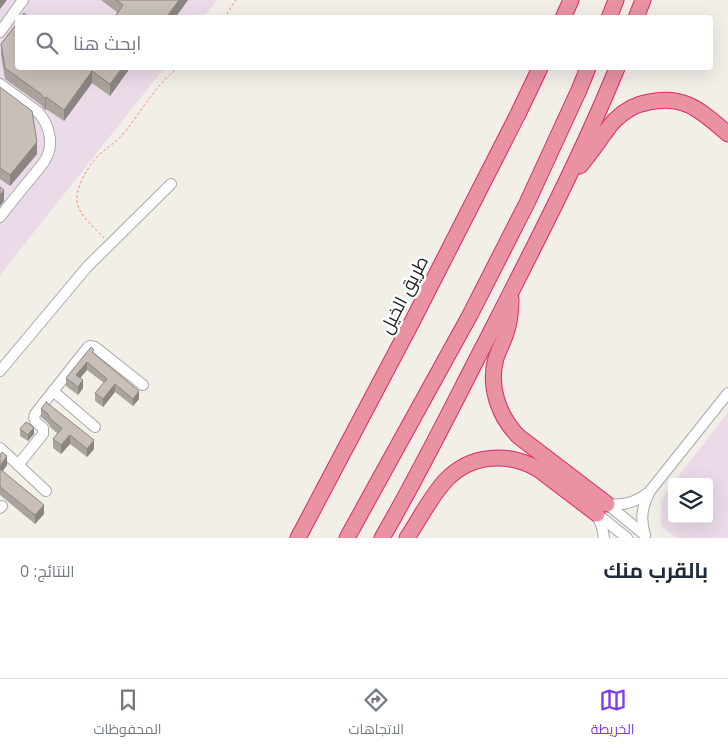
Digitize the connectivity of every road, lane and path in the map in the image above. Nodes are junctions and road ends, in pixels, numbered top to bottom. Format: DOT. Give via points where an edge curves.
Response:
graph roads {
  1 [pos="23,0"];
  2 [pos="236,0"];
  3 [pos="571,0"];
  4 [pos="616,0"];
  5 [pos="643,0"];
  6 [pos="226,15"];
  7 [pos="564,15"];
  8 [pos="610,15"];
  9 [pos="637,15"];
  10 [pos="0,32"];
  11 [pos="175,70"];
  12 [pos="539,70"];
  13 [pos="587,70"];
  14 [pos="616,70"];
  15 [pos="0,84"];
  16 [pos="728,134"];
  17 [pos="171,184"];
  18 [pos="562,189"];
  19 [pos="0,217"];
  20 [pos="110,244"];
  21 [pos="511,292"];
  22 [pos="0,371"];
  23 [pos="143,385"];
  24 [pos="53,391"];
  25 [pos="728,393"];
  26 [pos="95,428"];
  27 [pos="1,451"];
  28 [pos="18,465"];
  29 [pos="46,491"];
  30 [pos="650,491"];
  31 [pos="602,509"];
  32 [pos="646,537"];
  33 [pos="298,538"];
  34 [pos="347,538"];
  35 [pos="382,538"];
  36 [pos="407,538"];
  37 [pos="604,538"];
  38 [pos="627,538"];
  1 -- 10 [label="street"];
  2 -- 6 [label="path"];
  3 -- 7 [label="highway"];
  4 -- 8 [label="highway"];
  5 -- 9 [label="highway"];
  11 -- 20 [label="path" via="164,79 122,135 99,154 82,179 77,195 79,210"];
  12 -- 33 [label="highway, طريق الخيل"];
  13 -- 34 [label="highway" via="470,315"];
  14 -- 18 [label="highway"];
  15 -- 19 [label="street" via="42,116 50,139 44,162"];
  16 -- 18 [label="highway" via="701,112 677,100 645,102 615,120"];
  17 -- 20 [label="street"];
  18 -- 21 [label="highway"];
  20 -- 22 [label="street"];
  21 -- 31 [label="highway" via="509,324 494,373 499,408 518,436"];
  21 -- 35 [label="highway"];
  23 -- 24 [label="street" via="90,346"];
  24 -- 26 [label="street"];
  24 -- 28 [label="street" via="34,416 44,434"];
  25 -- 30 [label="street"];
  27 -- 28 [label="street"];
  28 -- 29 [label="street"];
  30 -- 31 [label="street" via="630,503"];
  30 -- 32 [label="street" via="642,513"];
  31 -- 32 [label="street"];
  31 -- 36 [label="highway" via="530,464 503,458 485,459 460,468 447,479"];
  31 -- 37 [label="street"];
  31 -- 38 [label="street"];
}
